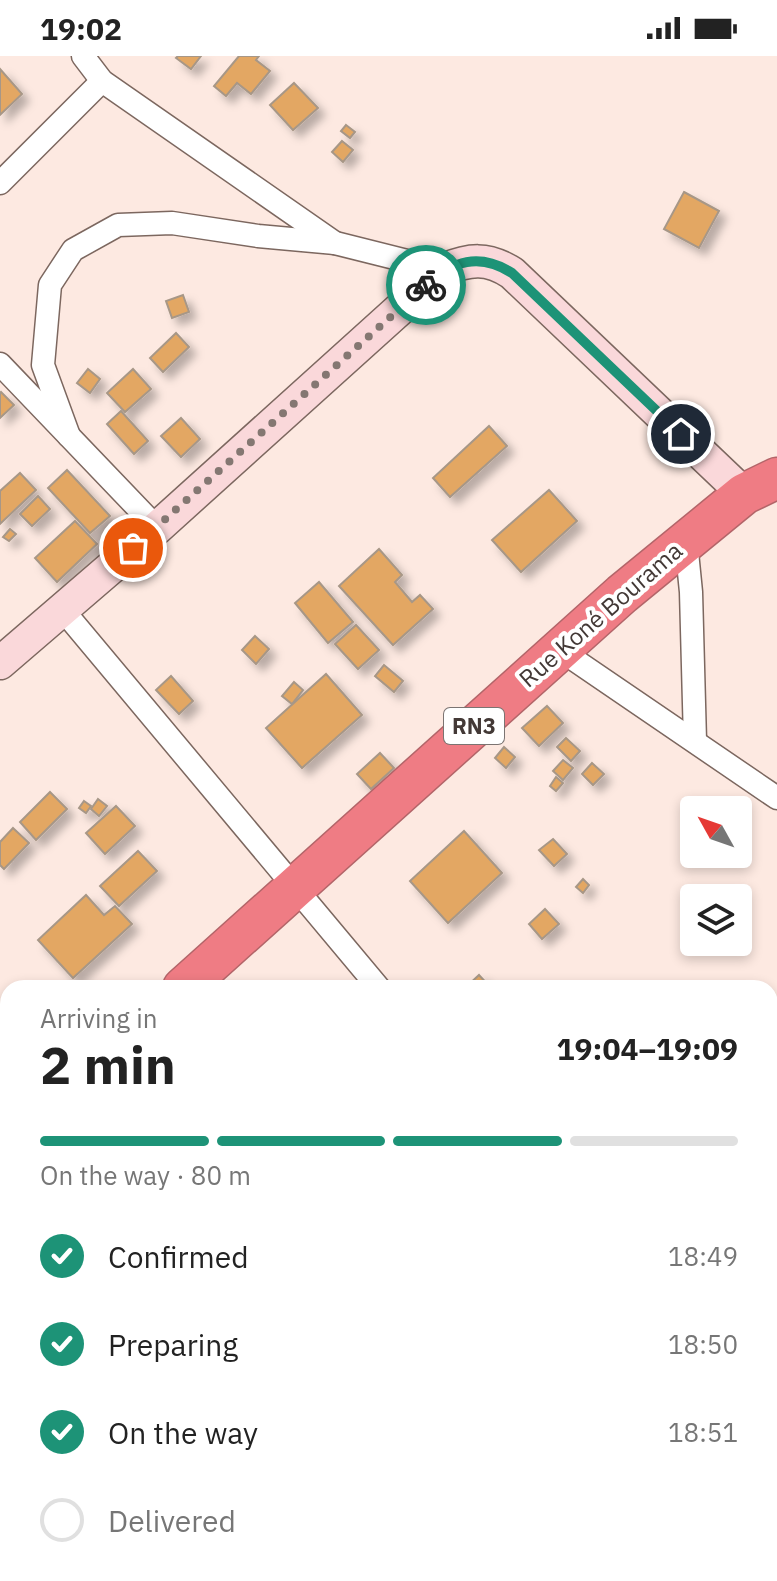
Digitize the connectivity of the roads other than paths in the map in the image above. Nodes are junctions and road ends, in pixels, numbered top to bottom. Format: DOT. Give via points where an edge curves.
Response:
graph roads {
  1 [pos="83,56"];
  2 [pos="102,81"];
  3 [pos="0,183"];
  4 [pos="335,243"];
  5 [pos="443,270"];
  6 [pos="0,364"];
  7 [pos="69,436"];
  8 [pos="761,486"];
  9 [pos="157,528"];
  10 [pos="686,542"];
  11 [pos="62,609"];
  12 [pos="560,650"];
  13 [pos="0,663"];
  14 [pos="695,741"];
  15 [pos="777,798"];
  16 [pos="294,886"];
  17 [pos="192,980"];
  18 [pos="372,980"];
  1 -- 2 [label="street"];
  2 -- 3 [label="street"];
  2 -- 4 [label="street"];
  4 -- 5 [label="street"];
  4 -- 7 [label="street" via="172,223 118,225 73,250 50,285 43,365"];
  5 -- 8 [label="street" via="483,261 512,273"];
  5 -- 9 [label="street"];
  6 -- 7 [label="street"];
  7 -- 9 [label="street"];
  8 -- 10 [label="highway, Rue Koné Bourama / RN3"];
  9 -- 11 [label="street"];
  10 -- 12 [label="highway, Rue Koné Bourama / RN3"];
  10 -- 14 [label="street"];
  11 -- 13 [label="street"];
  11 -- 16 [label="street"];
  12 -- 14 [label="street"];
  12 -- 16 [label="highway, Rue Koné Bourama / RN3"];
  14 -- 15 [label="street"];
  16 -- 17 [label="highway, Rue Koné Bourama / RN3"];
  16 -- 18 [label="street"];
}
